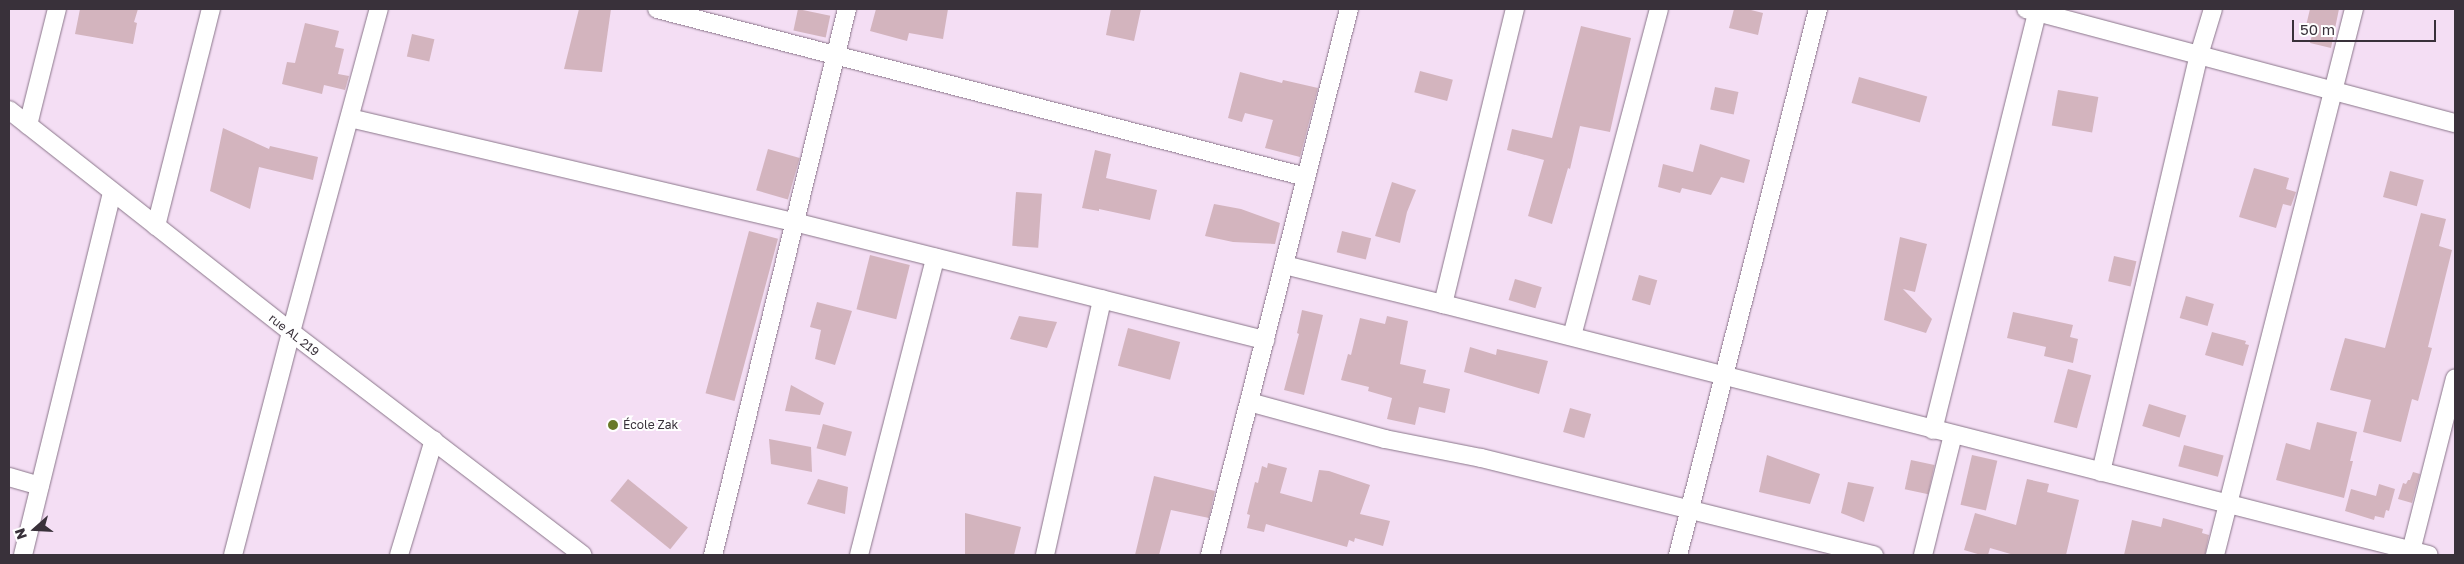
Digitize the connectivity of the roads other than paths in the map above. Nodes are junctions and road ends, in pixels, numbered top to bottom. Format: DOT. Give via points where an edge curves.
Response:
graph roads {
  1 [pos="57,9"];
  2 [pos="211,9"];
  3 [pos="380,9"];
  4 [pos="657,9"];
  5 [pos="846,9"];
  6 [pos="1515,9"];
  7 [pos="1659,9"];
  8 [pos="1818,9"];
  9 [pos="2213,9"];
  10 [pos="2354,9"];
  11 [pos="1343,10"];
  12 [pos="2032,10"];
  13 [pos="835,55"];
  14 [pos="2199,55"];
  15 [pos="2333,91"];
  16 [pos="9,110"];
  17 [pos="350,118"];
  18 [pos="2455,123"];
  19 [pos="28,125"];
  20 [pos="1306,177"];
  21 [pos="112,192"];
  22 [pos="794,222"];
  23 [pos="156,226"];
  24 [pos="936,258"];
  25 [pos="1284,266"];
  26 [pos="1102,299"];
  27 [pos="1443,304"];
  28 [pos="291,332"];
  29 [pos="1572,336"];
  30 [pos="1265,340"];
  31 [pos="1724,377"];
  32 [pos="2455,382"];
  33 [pos="1249,402"];
  34 [pos="1933,430"];
  35 [pos="1953,435"];
  36 [pos="434,440"];
  37 [pos="2101,472"];
  38 [pos="9,477"];
  39 [pos="40,486"];
  40 [pos="2228,505"];
  41 [pos="1690,510"];
  42 [pos="2411,551"];
  43 [pos="23,555"];
  44 [pos="233,555"];
  45 [pos="399,555"];
  46 [pos="584,555"];
  47 [pos="713,555"];
  48 [pos="860,555"];
  49 [pos="1045,555"];
  50 [pos="1210,555"];
  51 [pos="1678,555"];
  52 [pos="1874,555"];
  53 [pos="1923,555"];
  54 [pos="2215,555"];
  55 [pos="2429,555"];
  1 -- 19 [label="street"];
  2 -- 23 [label="street"];
  3 -- 17 [label="street"];
  4 -- 13 [label="street"];
  5 -- 13 [label="street"];
  6 -- 27 [label="street"];
  7 -- 29 [label="street"];
  8 -- 31 [label="street"];
  9 -- 14 [label="street"];
  10 -- 15 [label="street"];
  11 -- 20 [label="street"];
  12 -- 14 [label="street"];
  12 -- 34 [label="street"];
  13 -- 20 [label="street"];
  13 -- 22 [label="street"];
  14 -- 15 [label="street"];
  14 -- 37 [label="street"];
  15 -- 18 [label="street"];
  15 -- 40 [label="street"];
  16 -- 19 [label="street, rue AL 219"];
  17 -- 22 [label="street"];
  17 -- 28 [label="street"];
  19 -- 21 [label="street, rue AL 219"];
  20 -- 25 [label="street"];
  21 -- 23 [label="street, rue AL 219"];
  21 -- 39 [label="street"];
  22 -- 24 [label="street"];
  22 -- 47 [label="street"];
  23 -- 28 [label="street, rue AL 219"];
  24 -- 26 [label="street"];
  24 -- 48 [label="street"];
  25 -- 27 [label="street"];
  25 -- 30 [label="street"];
  26 -- 30 [label="street"];
  26 -- 49 [label="street"];
  27 -- 29 [label="street"];
  28 -- 36 [label="street, rue AL 219"];
  28 -- 44 [label="street"];
  29 -- 31 [label="street"];
  30 -- 33 [label="street"];
  31 -- 34 [label="street"];
  31 -- 41 [label="street"];
  32 -- 42 [label="street"];
  33 -- 41 [label="street" via="1385,439 1481,458"];
  33 -- 50 [label="street"];
  34 -- 35 [label="street"];
  35 -- 37 [label="street"];
  35 -- 53 [label="street"];
  36 -- 45 [label="street"];
  36 -- 46 [label="street, rue AL 219"];
  37 -- 40 [label="street"];
  38 -- 39 [label="street"];
  39 -- 43 [label="street"];
  40 -- 42 [label="street"];
  40 -- 54 [label="street"];
  41 -- 51 [label="street"];
  41 -- 52 [label="street"];
  42 -- 55 [label="street"];
}
